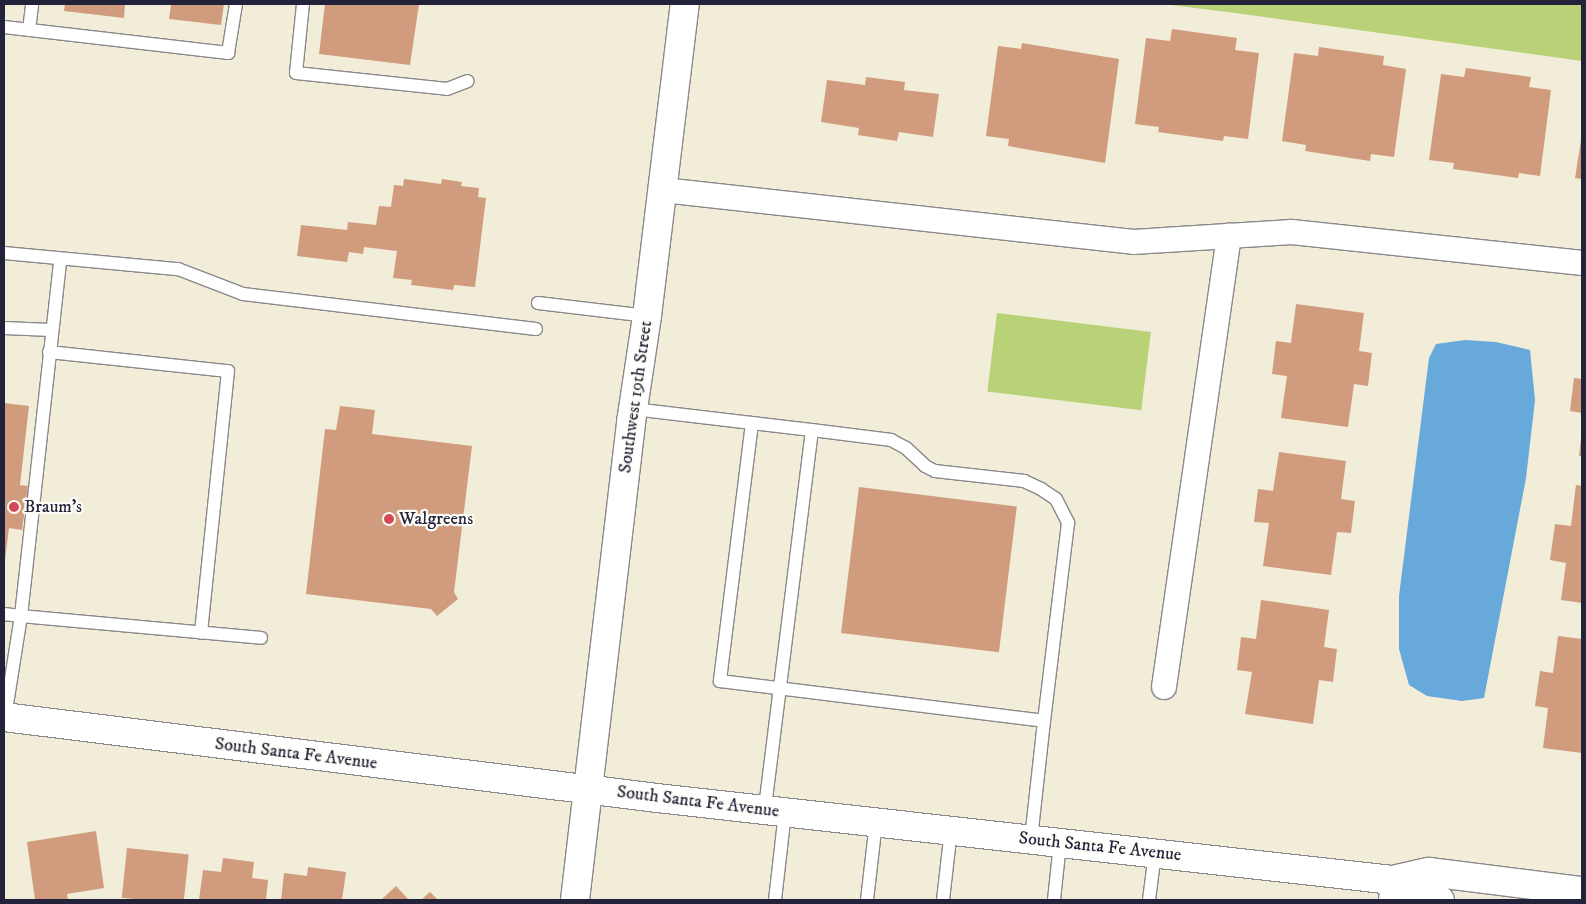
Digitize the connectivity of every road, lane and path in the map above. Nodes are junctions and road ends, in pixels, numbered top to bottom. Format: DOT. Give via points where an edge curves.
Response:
graph roads {
  1 [pos="32,4"];
  2 [pos="236,4"];
  3 [pos="303,4"];
  4 [pos="685,4"];
  5 [pos="4,27"];
  6 [pos="29,30"];
  7 [pos="468,81"];
  8 [pos="663,190"];
  9 [pos="1229,236"];
  10 [pos="4,253"];
  11 [pos="60,260"];
  12 [pos="1582,263"];
  13 [pos="538,303"];
  14 [pos="647,316"];
  15 [pos="4,328"];
  16 [pos="536,329"];
  17 [pos="52,330"];
  18 [pos="49,352"];
  19 [pos="633,409"];
  20 [pos="752,423"];
  21 [pos="812,430"];
  22 [pos="4,614"];
  23 [pos="21,616"];
  24 [pos="201,632"];
  25 [pos="261,638"];
  26 [pos="1164,687"];
  27 [pos="778,688"];
  28 [pos="5,717"];
  29 [pos="1044,721"];
  30 [pos="589,790"];
  31 [pos="775,811"];
  32 [pos="876,822"];
  33 [pos="951,830"];
  34 [pos="1031,839"];
  35 [pos="1060,843"];
  36 [pos="1155,853"];
  37 [pos="1392,890"];
  38 [pos="1582,891"];
  39 [pos="575,900"];
  40 [pos="775,900"];
  41 [pos="867,900"];
  42 [pos="943,900"];
  43 [pos="1054,900"];
  44 [pos="1150,900"];
  45 [pos="1440,900"];
  1 -- 6 [label="lane"];
  2 -- 6 [label="lane" via="228,53"];
  3 -- 7 [label="lane" via="296,73 447,89"];
  4 -- 8 [label="main road, Southwest 19th Street"];
  5 -- 6 [label="lane"];
  8 -- 9 [label="street" via="1133,242"];
  8 -- 14 [label="main road, Southwest 19th Street"];
  9 -- 12 [label="street" via="1292,232"];
  9 -- 26 [label="street"];
  10 -- 11 [label="lane"];
  11 -- 16 [label="lane" via="178,269 243,294"];
  11 -- 17 [label="lane"];
  13 -- 14 [label="lane"];
  14 -- 19 [label="main road, Southwest 19th Street"];
  15 -- 17 [label="lane"];
  17 -- 18 [label="lane"];
  18 -- 23 [label="lane"];
  18 -- 24 [label="lane" via="228,371"];
  19 -- 20 [label="lane"];
  19 -- 30 [label="main road, Southwest 19th Street"];
  20 -- 21 [label="lane"];
  20 -- 27 [label="lane" via="720,681"];
  21 -- 27 [label="lane"];
  21 -- 29 [label="lane" via="891,440 935,471 1024,481 1042,488 1056,499 1068,523"];
  22 -- 23 [label="lane"];
  23 -- 24 [label="lane"];
  23 -- 28 [label="lane"];
  24 -- 25 [label="lane"];
  27 -- 29 [label="lane"];
  27 -- 31 [label="lane"];
  28 -- 30 [label="main road, South Santa Fe Avenue"];
  29 -- 34 [label="lane"];
  30 -- 31 [label="main road, South Santa Fe Avenue"];
  30 -- 39 [label="main road, Southwest 19th Street"];
  31 -- 32 [label="main road, South Santa Fe Avenue"];
  31 -- 40 [label="lane"];
  32 -- 33 [label="main road, South Santa Fe Avenue"];
  32 -- 41 [label="lane"];
  33 -- 34 [label="main road, South Santa Fe Avenue"];
  33 -- 42 [label="lane"];
  34 -- 35 [label="main road, South Santa Fe Avenue"];
  35 -- 36 [label="main road, South Santa Fe Avenue"];
  35 -- 43 [label="lane"];
  36 -- 37 [label="main road, South Santa Fe Avenue"];
  36 -- 44 [label="lane"];
  37 -- 38 [label="main road, South Santa Fe Avenue" via="1429,872"];
  37 -- 45 [label="main road, South Santa Fe Avenue"];
}
